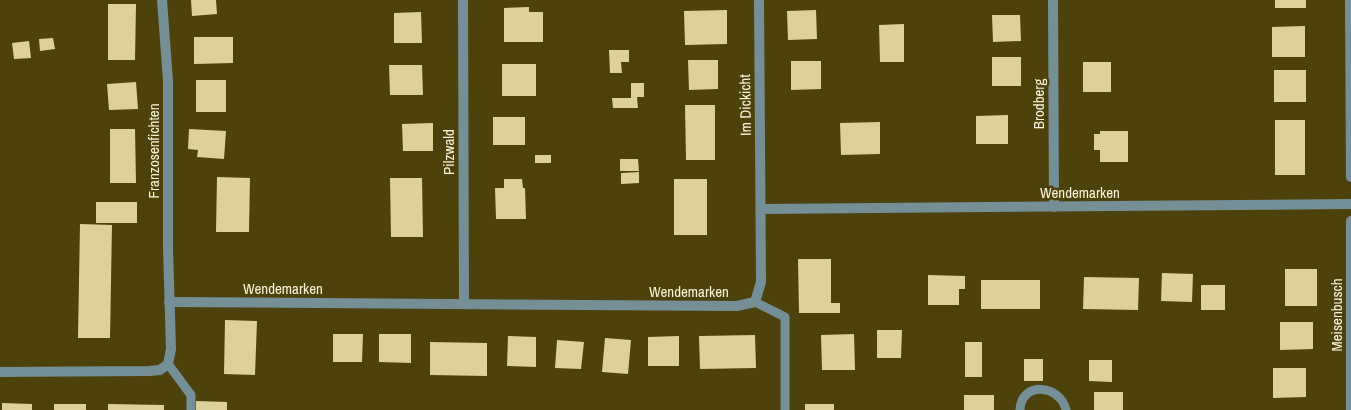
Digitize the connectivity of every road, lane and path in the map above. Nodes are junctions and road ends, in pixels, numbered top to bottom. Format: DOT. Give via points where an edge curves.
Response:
graph roads {
  1 [pos="162,0"];
  2 [pos="463,0"];
  3 [pos="759,0"];
  4 [pos="1053,0"];
  5 [pos="1350,0"];
  6 [pos="1351,177"];
  7 [pos="1351,204"];
  8 [pos="1054,208"];
  9 [pos="761,209"];
  10 [pos="1351,221"];
  11 [pos="169,302"];
  12 [pos="755,302"];
  13 [pos="464,304"];
  14 [pos="168,364"];
  15 [pos="0,372"];
  16 [pos="192,410"];
  17 [pos="785,410"];
  18 [pos="1020,410"];
  19 [pos="1066,410"];
  20 [pos="1351,410"];
  1 -- 11 [label="street, Franzosenfichten" via="168,82"];
  2 -- 13 [label="street, Pilzwald"];
  3 -- 9 [label="street, Im Dickicht"];
  4 -- 8 [label="street, Brodberg"];
  5 -- 6 [label="street"];
  7 -- 8 [label="street, Wendemarken"];
  8 -- 9 [label="street, Wendemarken"];
  9 -- 12 [label="street" via="761,282"];
  10 -- 20 [label="street, Meisenbusch"];
  11 -- 13 [label="street, Wendemarken"];
  11 -- 14 [label="street" via="171,349"];
  12 -- 13 [label="street, Wendemarken" via="737,306"];
  12 -- 17 [label="lane" via="785,317"];
  14 -- 15 [label="street" via="160,370 149,371"];
  14 -- 16 [label="lane" via="191,395"];
  18 -- 19 [label="lane" via="1020,402 1029,392 1047,390 1060,398"];
}
